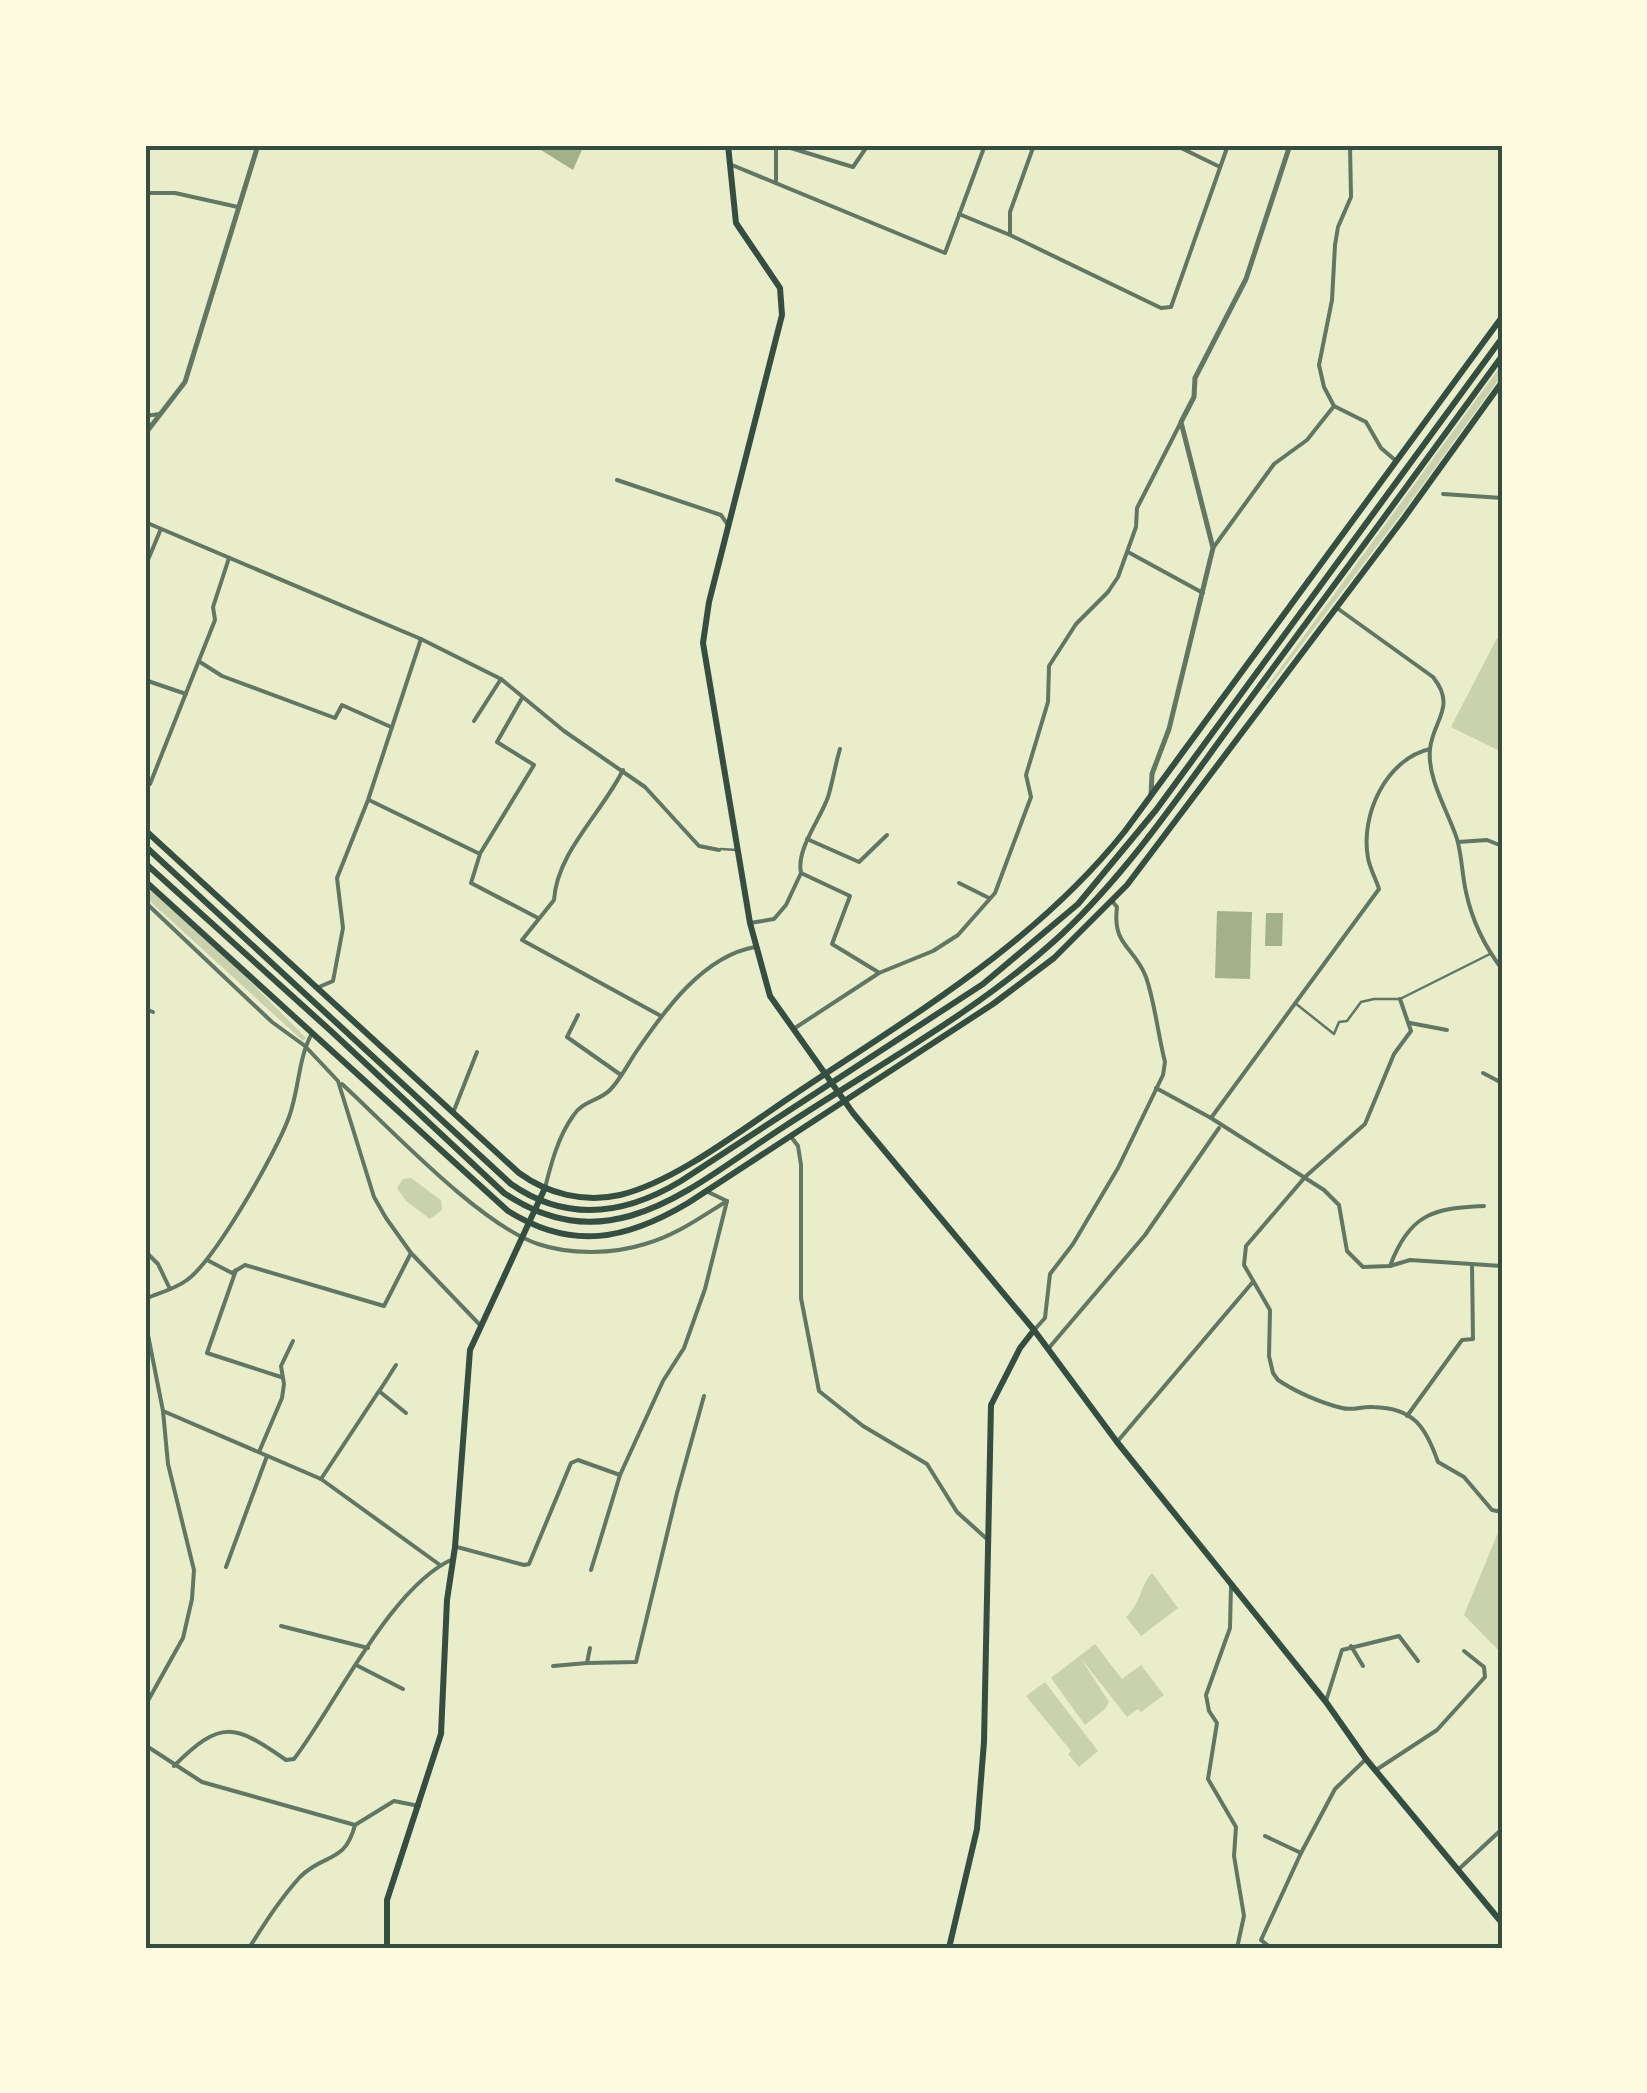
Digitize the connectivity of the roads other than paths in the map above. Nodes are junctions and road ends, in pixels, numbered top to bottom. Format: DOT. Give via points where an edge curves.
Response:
graph roads {
  1 [pos="258,145"];
  2 [pos="728,145"];
  3 [pos="779,145"];
  4 [pos="868,145"];
  5 [pos="985,145"];
  6 [pos="1034,145"];
  7 [pos="1175,145"];
  8 [pos="1228,145"];
  9 [pos="1290,145"];
  10 [pos="1350,145"];
  11 [pos="729,164"];
  12 [pos="1220,166"];
  13 [pos="776,183"];
  14 [pos="145,193"];
  15 [pos="238,206"];
  16 [pos="960,214"];
  17 [pos="1010,235"];
  18 [pos="1502,317"];
  19 [pos="1502,338"];
  20 [pos="1502,356"];
  21 [pos="1502,382"];
  22 [pos="1334,406"];
  23 [pos="164,411"];
  24 [pos="145,416"];
  25 [pos="1181,422"];
  26 [pos="145,434"];
  27 [pos="1395,460"];
  28 [pos="617,480"];
  29 [pos="1442,494"];
  30 [pos="1502,498"];
  31 [pos="145,522"];
  32 [pos="728,524"];
  33 [pos="160,531"];
  34 [pos="1213,548"];
  35 [pos="1128,552"];
  36 [pos="229,558"];
  37 [pos="145,567"];
  38 [pos="1202,594"];
  39 [pos="1336,607"];
  40 [pos="421,639"];
  41 [pos="200,662"];
  42 [pos="501,679"];
  43 [pos="145,680"];
  44 [pos="186,694"];
  45 [pos="522,698"];
  46 [pos="474,722"];
  47 [pos="392,728"];
  48 [pos="840,749"];
  49 [pos="1430,749"];
  50 [pos="623,770"];
  51 [pos="150,784"];
  52 [pos="1151,796"];
  53 [pos="368,800"];
  54 [pos="145,830"];
  55 [pos="887,834"];
  56 [pos="808,839"];
  57 [pos="1458,842"];
  58 [pos="145,846"];
  59 [pos="1502,846"];
  60 [pos="720,850"];
  61 [pos="737,850"];
  62 [pos="480,854"];
  63 [pos="145,863"];
  64 [pos="800,872"];
  65 [pos="145,881"];
  66 [pos="959,883"];
  67 [pos="989,898"];
  68 [pos="1112,901"];
  69 [pos="145,902"];
  70 [pos="538,918"];
  71 [pos="750,923"];
  72 [pos="756,947"];
  73 [pos="1490,954"];
  74 [pos="1502,970"];
  75 [pos="878,973"];
  76 [pos="319,986"];
  77 [pos="1400,999"];
  78 [pos="1294,1002"];
  79 [pos="145,1009"];
  80 [pos="153,1012"];
  81 [pos="578,1015"];
  82 [pos="661,1016"];
  83 [pos="1410,1023"];
  84 [pos="794,1029"];
  85 [pos="1447,1030"];
  86 [pos="313,1032"];
  87 [pos="305,1046"];
  88 [pos="477,1052"];
  89 [pos="1483,1073"];
  90 [pos="824,1074"];
  91 [pos="621,1075"];
  92 [pos="338,1080"];
  93 [pos="1502,1083"];
  94 [pos="834,1088"];
  95 [pos="1156,1088"];
  96 [pos="844,1102"];
  97 [pos="453,1113"];
  98 [pos="1211,1118"];
  99 [pos="1220,1126"];
  100 [pos="791,1136"];
  101 [pos="1306,1176"];
  102 [pos="545,1188"];
  103 [pos="706,1190"];
  104 [pos="540,1200"];
  105 [pos="727,1200"];
  106 [pos="1484,1206"];
  107 [pos="535,1213"];
  108 [pos="530,1224"];
  109 [pos="524,1237"];
  110 [pos="145,1251"];
  111 [pos="411,1252"];
  112 [pos="207,1260"];
  113 [pos="1472,1264"];
  114 [pos="1390,1266"];
  115 [pos="1502,1266"];
  116 [pos="237,1268"];
  117 [pos="1252,1282"];
  118 [pos="170,1289"];
  119 [pos="145,1299"];
  120 [pos="145,1320"];
  121 [pos="480,1325"];
  122 [pos="1034,1330"];
  123 [pos="293,1340"];
  124 [pos="146,1341"];
  125 [pos="1048,1349"];
  126 [pos="396,1364"];
  127 [pos="281,1377"];
  128 [pos="379,1391"];
  129 [pos="704,1396"];
  130 [pos="163,1411"];
  131 [pos="406,1413"];
  132 [pos="1407,1416"];
  133 [pos="1117,1442"];
  134 [pos="259,1452"];
  135 [pos="267,1456"];
  136 [pos="620,1475"];
  137 [pos="321,1480"];
  138 [pos="1502,1512"];
  139 [pos="986,1539"];
  140 [pos="454,1547"];
  141 [pos="453,1559"];
  142 [pos="440,1565"];
  143 [pos="226,1567"];
  144 [pos="591,1570"];
  145 [pos="1232,1586"];
  146 [pos="281,1626"];
  147 [pos="1351,1646"];
  148 [pos="368,1648"];
  149 [pos="590,1648"];
  150 [pos="1464,1651"];
  151 [pos="1418,1661"];
  152 [pos="587,1664"];
  153 [pos="358,1665"];
  154 [pos="553,1666"];
  155 [pos="1363,1666"];
  156 [pos="403,1689"];
  157 [pos="1326,1702"];
  158 [pos="145,1706"];
  159 [pos="145,1744"];
  160 [pos="1366,1760"];
  161 [pos="174,1766"];
  162 [pos="1376,1770"];
  163 [pos="419,1806"];
  164 [pos="354,1825"];
  165 [pos="1502,1829"];
  166 [pos="1265,1836"];
  167 [pos="1300,1853"];
  168 [pos="1459,1869"];
  169 [pos="1502,1922"];
  170 [pos="249,1948"];
  171 [pos="387,1948"];
  172 [pos="949,1948"];
  173 [pos="1237,1948"];
  174 [pos="1271,1948"];
  1 -- 15 [label="street"];
  2 -- 11 [label="main road"];
  3 -- 4 [label="street" via="853,167"];
  3 -- 13 [label="street"];
  5 -- 16 [label="street"];
  6 -- 17 [label="street" via="1010,212"];
  7 -- 12 [label="street"];
  8 -- 12 [label="street"];
  9 -- 25 [label="street" via="1246,279 1195,378"];
  10 -- 22 [label="street" via="1351,197 1338,226 1320,365"];
  11 -- 13 [label="street"];
  11 -- 32 [label="main road" via="736,223 780,288 782,315"];
  12 -- 17 [label="street" via="1171,307 1160,308"];
  13 -- 16 [label="street" via="945,253"];
  14 -- 15 [label="street"];
  15 -- 23 [label="street" via="196,352"];
  16 -- 17 [label="street"];
  18 -- 27 [label="main road"];
  19 -- 94 [label="main road" via="1096,885 1002,970"];
  20 -- 94 [label="main road" via="1104,890 1012,975"];
  21 -- 39 [label="main road"];
  22 -- 27 [label="street" via="1366,422"];
  22 -- 34 [label="street" via="1307,440 1274,464"];
  23 -- 24 [label="street"];
  23 -- 26 [label="street"];
  25 -- 34 [label="street"];
  25 -- 35 [label="street" via="1137,508"];
  27 -- 52 [label="main road"];
  28 -- 32 [label="street" via="721,515"];
  29 -- 30 [label="street"];
  31 -- 33 [label="street"];
  32 -- 61 [label="main road" via="703,644"];
  33 -- 36 [label="street"];
  33 -- 37 [label="street"];
  34 -- 38 [label="street"];
  35 -- 38 [label="street"];
  35 -- 67 [label="street" via="1108,592 1076,624 1049,666 1048,702 1026,775 1031,797"];
  36 -- 40 [label="street"];
  36 -- 41 [label="street"];
  38 -- 52 [label="street"];
  39 -- 49 [label="street" via="1439,685 1444,707"];
  39 -- 68 [label="main road"];
  40 -- 42 [label="street"];
  40 -- 47 [label="street"];
  41 -- 44 [label="street"];
  41 -- 47 [label="street" via="334,718 342,705"];
  42 -- 45 [label="street"];
  42 -- 46 [label="street"];
  43 -- 44 [label="street"];
  44 -- 51 [label="street"];
  45 -- 50 [label="street"];
  45 -- 62 [label="street" via="497,742 534,765"];
  47 -- 53 [label="street"];
  48 -- 56 [label="street"];
  49 -- 57 [label="street"];
  49 -- 78 [label="street" via="1405,758 1377,795 1366,829 1379,889"];
  50 -- 60 [label="street" via="699,846"];
  50 -- 70 [label="street"];
  52 -- 90 [label="main road" via="1094,867 1028,933"];
  53 -- 62 [label="street"];
  53 -- 76 [label="street" via="337,878 343,928 336,970 332,981"];
  54 -- 76 [label="main road"];
  55 -- 56 [label="street" via="859,862"];
  56 -- 64 [label="street"];
  57 -- 59 [label="street"];
  57 -- 73 [label="street" via="1466,895"];
  58 -- 104 [label="main road" via="490,1166"];
  60 -- 61 [label="street"];
  61 -- 71 [label="main road"];
  62 -- 70 [label="street" via="471,883"];
  63 -- 107 [label="main road" via="486,1178"];
  64 -- 71 [label="street" via="774,920"];
  64 -- 75 [label="street" via="850,896 832,944"];
  65 -- 86 [label="main road"];
  66 -- 67 [label="street"];
  67 -- 75 [label="street" via="958,935"];
  68 -- 95 [label="street" via="1119,937 1145,974 1165,1062"];
  68 -- 96 [label="main road" via="1030,978"];
  69 -- 87 [label="street"];
  70 -- 82 [label="street" via="522,940"];
  71 -- 72 [label="main road"];
  72 -- 82 [label="street" via="709,968"];
  72 -- 84 [label="main road" via="770,996"];
  73 -- 74 [label="street"];
  73 -- 77 [label="street"];
  75 -- 84 [label="street"];
  76 -- 97 [label="main road"];
  77 -- 78 [label="street" via="1361,1002 1334,1034"];
  77 -- 83 [label="street"];
  78 -- 98 [label="street"];
  79 -- 80 [label="street"];
  81 -- 91 [label="street" via="566,1037"];
  82 -- 91 [label="street"];
  83 -- 85 [label="street"];
  83 -- 101 [label="street" via="1365,1124"];
  84 -- 90 [label="main road"];
  86 -- 87 [label="street"];
  86 -- 108 [label="main road" via="478,1188"];
  87 -- 92 [label="street"];
  87 -- 112 [label="street" via="290,1116"];
  88 -- 97 [label="street"];
  89 -- 93 [label="street"];
  90 -- 94 [label="main road"];
  90 -- 102 [label="main road" via="642,1187 594,1198"];
  91 -- 102 [label="street" via="608,1093 574,1113"];
  92 -- 109 [label="street" via="465,1196"];
  92 -- 111 [label="street" via="374,1197"];
  94 -- 96 [label="main road"];
  94 -- 104 [label="main road" via="643,1201 584,1211"];
  94 -- 107 [label="main road" via="680,1194 640,1214 590,1224"];
  95 -- 98 [label="street"];
  95 -- 122 [label="street" via="1118,1168 1050,1274 1045,1318"];
  96 -- 100 [label="main road"];
  96 -- 122 [label="main road"];
  97 -- 102 [label="main road"];
  98 -- 99 [label="street"];
  99 -- 101 [label="street"];
  99 -- 125 [label="street" via="1145,1235"];
  100 -- 103 [label="main road"];
  100 -- 139 [label="street" via="801,1165 801,1298 819,1391 927,1464 957,1512"];
  101 -- 114 [label="street" via="1339,1205 1347,1251 1362,1267"];
  101 -- 117 [label="street" via="1246,1246 1244,1265"];
  102 -- 104 [label="main road"];
  103 -- 105 [label="street"];
  103 -- 108 [label="main road" via="652,1223 611,1236 563,1234"];
  104 -- 107 [label="main road"];
  105 -- 109 [label="street" via="668,1236 620,1250 554,1247"];
  105 -- 136 [label="street" via="684,1348"];
  106 -- 114 [label="street" via="1427,1214 1400,1238"];
  107 -- 108 [label="main road"];
  108 -- 109 [label="main road"];
  109 -- 121 [label="main road"];
  110 -- 118 [label="street"];
  111 -- 116 [label="street" via="384,1306"];
  111 -- 121 [label="street"];
  112 -- 116 [label="street" via="232,1273"];
  112 -- 118 [label="street"];
  113 -- 114 [label="street" via="1410,1260"];
  113 -- 115 [label="street"];
  113 -- 132 [label="street" via="1474,1339 1462,1340"];
  116 -- 127 [label="street" via="208,1353"];
  117 -- 132 [label="street" via="1270,1310 1269,1356 1278,1380 1343,1409 1374,1407"];
  117 -- 133 [label="street"];
  118 -- 119 [label="street"];
  120 -- 124 [label="street"];
  121 -- 140 [label="main road" via="470,1350"];
  122 -- 125 [label="main road"];
  122 -- 139 [label="main road" via="991,1405"];
  123 -- 127 [label="street"];
  124 -- 130 [label="street"];
  125 -- 133 [label="main road"];
  126 -- 128 [label="street"];
  127 -- 134 [label="street" via="282,1398"];
  128 -- 131 [label="street"];
  128 -- 137 [label="street"];
  129 -- 152 [label="street" via="636,1662"];
  130 -- 134 [label="street"];
  130 -- 158 [label="street" via="168,1464 194,1570 183,1638"];
  132 -- 138 [label="street" via="1430,1436 1438,1462"];
  133 -- 145 [label="main road"];
  134 -- 135 [label="street"];
  135 -- 137 [label="street"];
  135 -- 143 [label="street"];
  136 -- 140 [label="street" via="578,1460 571,1464 528,1564"];
  136 -- 144 [label="street"];
  137 -- 142 [label="street"];
  139 -- 172 [label="main road" via="977,1829"];
  140 -- 141 [label="main road"];
  141 -- 142 [label="street"];
  141 -- 163 [label="main road" via="441,1734"];
  142 -- 148 [label="street"];
  145 -- 157 [label="main road"];
  145 -- 173 [label="street" via="1230,1628 1206,1695 1217,1724 1208,1779 1236,1827 1244,1916"];
  146 -- 148 [label="street"];
  147 -- 151 [label="street" via="1400,1636"];
  147 -- 155 [label="street"];
  147 -- 157 [label="street" via="1338,1656"];
  148 -- 153 [label="street"];
  149 -- 152 [label="street"];
  150 -- 162 [label="street" via="1487,1672 1477,1687 1437,1730"];
  152 -- 154 [label="street"];
  153 -- 156 [label="street"];
  153 -- 161 [label="street" via="292,1761 254,1737 224,1732 201,1738"];
  157 -- 160 [label="main road"];
  159 -- 161 [label="street"];
  160 -- 162 [label="main road"];
  160 -- 167 [label="street" via="1336,1789"];
  161 -- 164 [label="street" via="202,1782"];
  162 -- 168 [label="main road"];
  163 -- 164 [label="street" via="394,1801"];
  163 -- 171 [label="main road" via="387,1900"];
  164 -- 170 [label="street" via="340,1854 304,1872 279,1900"];
  165 -- 168 [label="street"];
  166 -- 167 [label="street"];
  167 -- 174 [label="street" via="1260,1940"];
  168 -- 169 [label="main road"];
}
